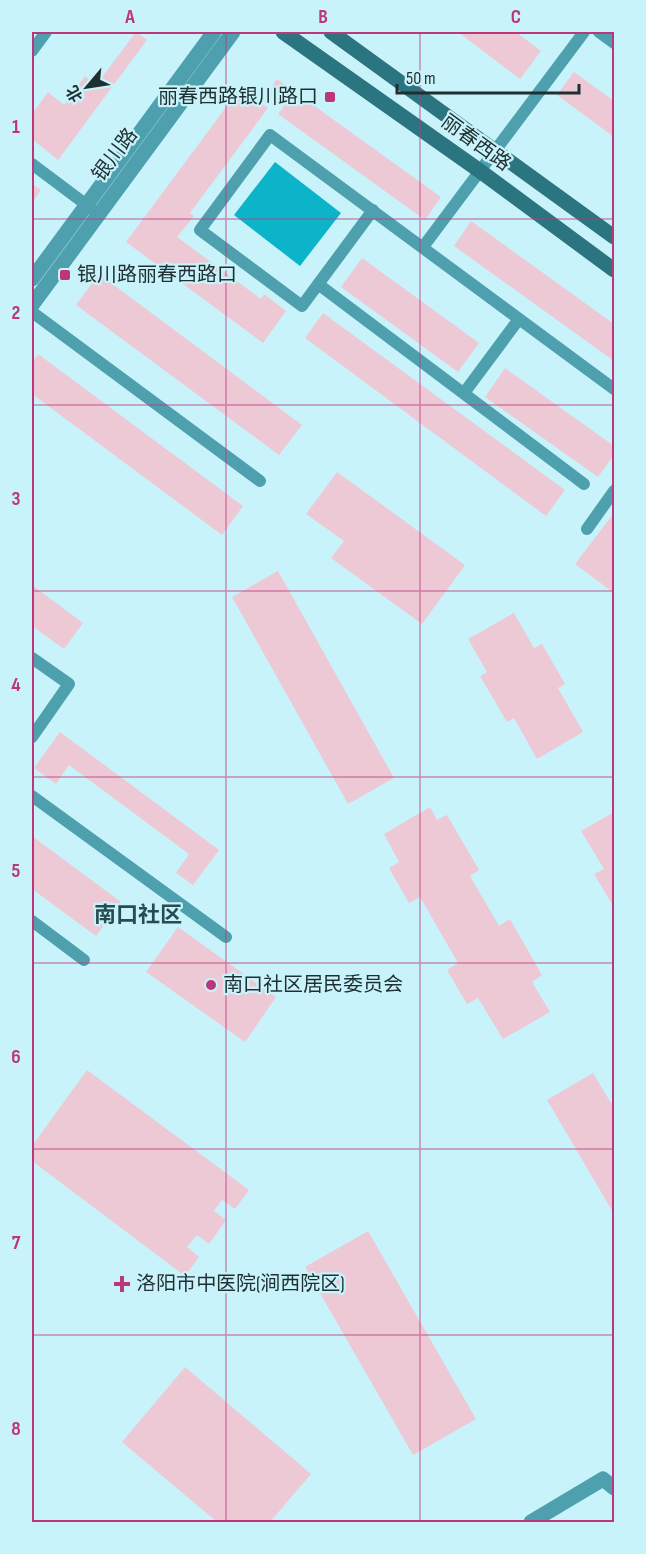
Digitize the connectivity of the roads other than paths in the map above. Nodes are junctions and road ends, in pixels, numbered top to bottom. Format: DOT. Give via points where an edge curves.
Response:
graph roads {
  1 [pos="46,32"];
  2 [pos="214,32"];
  3 [pos="233,32"];
  4 [pos="283,32"];
  5 [pos="331,32"];
  6 [pos="584,32"];
  7 [pos="599,32"];
  8 [pos="615,43"];
  9 [pos="32,51"];
  10 [pos="495,150"];
  11 [pos="32,164"];
  12 [pos="480,171"];
  13 [pos="92,209"];
  14 [pos="373,210"];
  15 [pos="615,237"];
  16 [pos="423,247"];
  17 [pos="615,270"];
  18 [pos="32,279"];
  19 [pos="318,284"];
  20 [pos="32,305"];
  21 [pos="32,312"];
  22 [pos="519,319"];
  23 [pos="615,389"];
  24 [pos="464,393"];
  25 [pos="260,482"];
  26 [pos="584,484"];
  27 [pos="615,490"];
  28 [pos="586,529"];
  29 [pos="32,658"];
  30 [pos="32,737"];
  31 [pos="32,796"];
  32 [pos="32,921"];
  33 [pos="226,937"];
  34 [pos="84,960"];
  35 [pos="611,1480"];
  36 [pos="531,1522"];
  1 -- 9 [label="lane"];
  2 -- 13 [label="street, 银川路"];
  3 -- 13 [label="street, 银川路"];
  4 -- 12 [label="main road, 丽春西路"];
  5 -- 10 [label="main road, 丽春西路"];
  6 -- 10 [label="lane"];
  7 -- 8 [label="lane"];
  10 -- 12 [label="lane"];
  10 -- 15 [label="main road, 丽春西路"];
  11 -- 13 [label="lane"];
  12 -- 16 [label="lane"];
  12 -- 17 [label="main road, 丽春西路"];
  13 -- 18 [label="street, 银川路"];
  13 -- 20 [label="street, 银川路"];
  14 -- 16 [label="lane"];
  14 -- 19 [label="lane"];
  14 -- 19 [label="lane" via="270,135 200,230 302,306"];
  16 -- 22 [label="lane"];
  19 -- 24 [label="lane"];
  21 -- 25 [label="lane"];
  22 -- 23 [label="lane"];
  22 -- 24 [label="lane"];
  24 -- 26 [label="lane"];
  27 -- 28 [label="lane"];
  29 -- 30 [label="lane" via="69,684"];
  31 -- 33 [label="lane"];
  32 -- 34 [label="lane"];
  35 -- 36 [label="street"];
}
